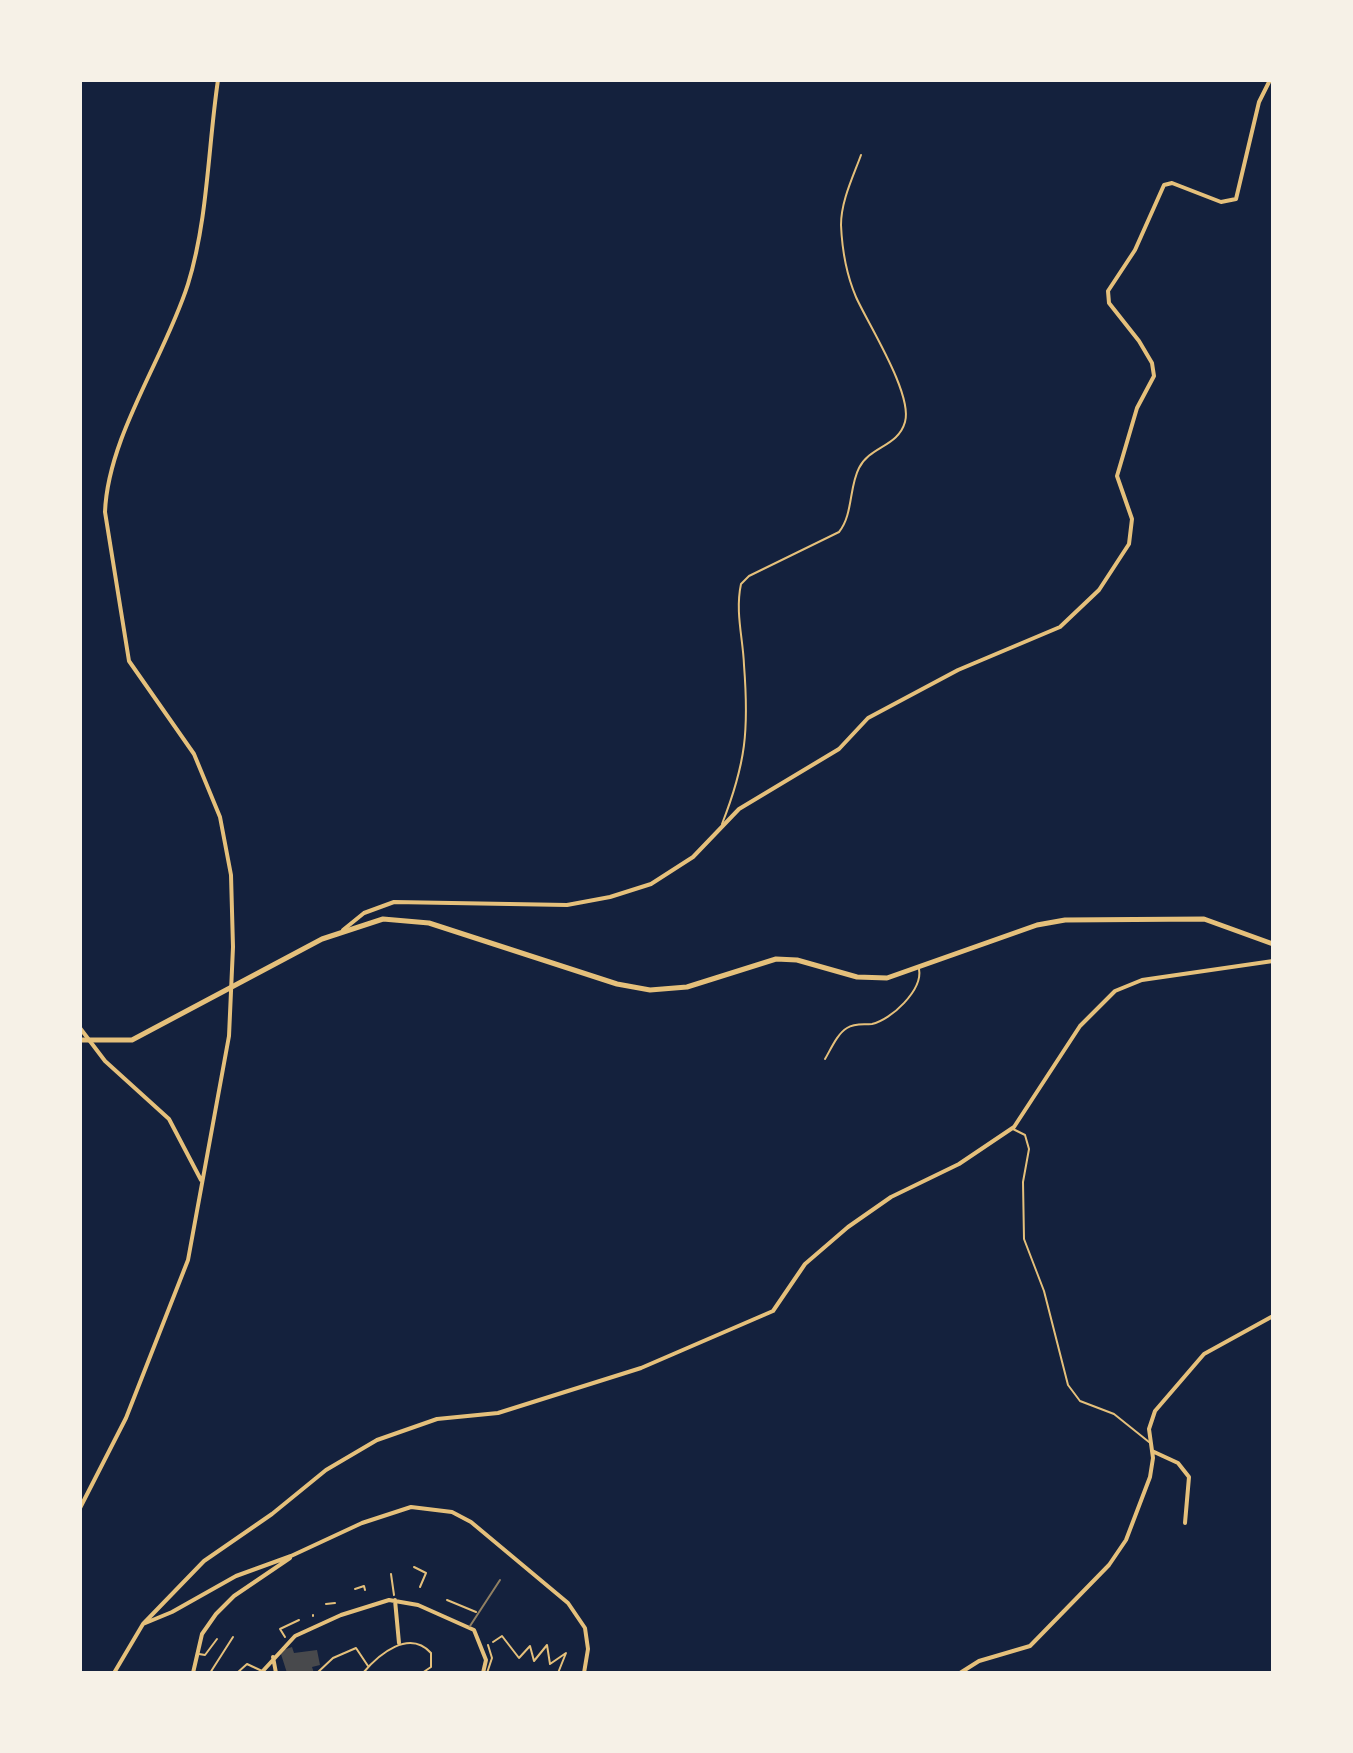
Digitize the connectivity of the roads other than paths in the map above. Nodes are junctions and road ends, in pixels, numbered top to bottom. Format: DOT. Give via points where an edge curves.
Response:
graph roads {
  1 [pos="218,80"];
  2 [pos="1270,80"];
  3 [pos="861,155"];
  4 [pos="722,824"];
  5 [pos="343,930"];
  6 [pos="1273,944"];
  7 [pos="1273,961"];
  8 [pos="919,969"];
  9 [pos="230,989"];
  10 [pos="80,1028"];
  11 [pos="80,1040"];
  12 [pos="91,1041"];
  13 [pos="825,1059"];
  14 [pos="1012,1129"];
  15 [pos="201,1181"];
  16 [pos="1273,1316"];
  17 [pos="1150,1443"];
  18 [pos="1152,1451"];
  19 [pos="80,1508"];
  20 [pos="1185,1523"];
  21 [pos="291,1556"];
  22 [pos="395,1600"];
  23 [pos="143,1624"];
  24 [pos="233,1637"];
  25 [pos="217,1639"];
  26 [pos="399,1643"];
  27 [pos="488,1645"];
  28 [pos="198,1653"];
  29 [pos="273,1657"];
  30 [pos="368,1667"];
  31 [pos="428,1670"];
  32 [pos="261,1672"];
  33 [pos="317,1672"];
  34 [pos="114,1673"];
  35 [pos="193,1673"];
  36 [pos="210,1673"];
  37 [pos="237,1673"];
  38 [pos="276,1673"];
  39 [pos="364,1673"];
  40 [pos="422,1673"];
  41 [pos="435,1673"];
  42 [pos="485,1673"];
  43 [pos="584,1673"];
  44 [pos="960,1673"];
  1 -- 9 [label="street" via="190,276 122,444 105,512 129,661 194,754 223,829 232,886"];
  2 -- 4 [label="street" via="1259,102 1237,197 1224,202 1172,183 1164,185 1135,250 1107,295 1154,373 1137,408 1117,476 1132,519 1130,539 1104,583 1057,630 958,670 870,717 839,749"];
  3 -- 4 [label="lane" via="843,209 843,240 854,292 885,352 906,420 895,440 861,464 839,532 742,583 738,621 747,740 740,778"];
  4 -- 5 [label="street" via="676,871 610,897 534,906 398,902 364,913"];
  5 -- 8 [label="street" via="383,919 425,922 650,990 687,987 776,959 868,979"];
  5 -- 9 [label="street"];
  6 -- 8 [label="street" via="1204,919 1065,920"];
  7 -- 14 [label="street" via="1142,980 1111,994 1080,1026"];
  8 -- 13 [label="lane" via="917,987 905,1000 875,1023 850,1025"];
  9 -- 12 [label="street" via="130,1041"];
  9 -- 15 [label="street" via="229,1036"];
  10 -- 12 [label="street"];
  11 -- 12 [label="street"];
  12 -- 15 [label="street" via="105,1061 169,1119"];
  14 -- 17 [label="lane" via="1027,1140 1024,1239 1044,1291 1068,1385 1080,1401 1114,1414"];
  14 -- 23 [label="street" via="848,1227 805,1264 783,1300 767,1314 641,1368 498,1413 449,1416 403,1429 352,1454 199,1565"];
  15 -- 19 [label="street" via="178,1288 126,1418"];
  16 -- 17 [label="street" via="1211,1349 1192,1366 1153,1415"];
  17 -- 18 [label="street"];
  18 -- 20 [label="street" via="1178,1463 1189,1477"];
  18 -- 44 [label="street" via="1150,1477 1128,1535 1104,1571 1032,1645 979,1661"];
  21 -- 23 [label="street" via="220,1583"];
  21 -- 28 [label="street" via="223,1606 202,1634"];
  21 -- 43 [label="street" via="391,1512 411,1507 441,1510 471,1522 568,1603 581,1621 588,1649"];
  22 -- 26 [label="street"];
  22 -- 29 [label="street" via="341,1615 287,1641"];
  22 -- 42 [label="street" via="474,1630 486,1660"];
  23 -- 34 [label="street"];
  24 -- 36 [label="lane"];
  25 -- 28 [label="lane" via="205,1655"];
  26 -- 30 [label="lane"];
  26 -- 31 [label="lane" via="429,1650 433,1661"];
  27 -- 42 [label="lane" via="492,1658"];
  28 -- 35 [label="street"];
  29 -- 32 [label="street"];
  29 -- 38 [label="street"];
  30 -- 33 [label="lane" via="356,1648"];
  30 -- 39 [label="lane"];
  31 -- 40 [label="lane"];
  31 -- 41 [label="lane"];
  32 -- 37 [label="lane" via="247,1664"];
}
